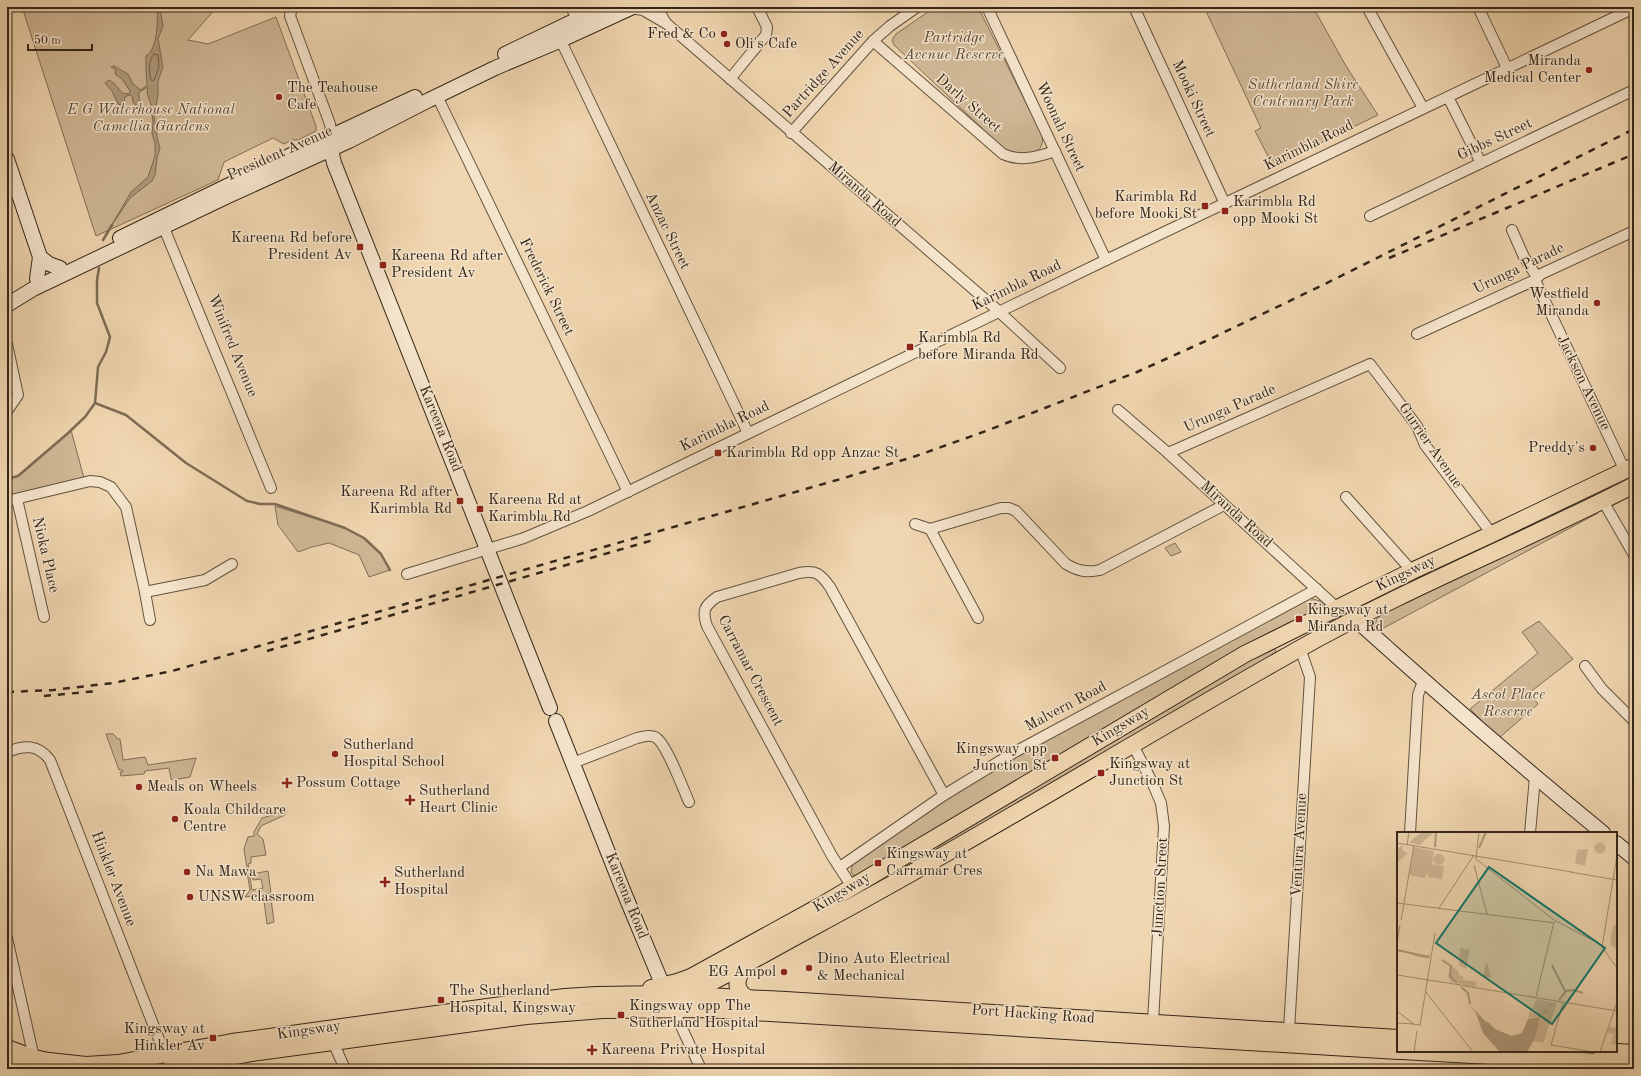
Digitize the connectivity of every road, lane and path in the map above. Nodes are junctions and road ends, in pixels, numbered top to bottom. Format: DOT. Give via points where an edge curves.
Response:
graph roads {
  1 [pos="292,7"];
  2 [pos="571,7"];
  3 [pos="658,7"];
  4 [pos="757,7"];
  5 [pos="917,7"];
  6 [pos="987,7"];
  7 [pos="1134,7"];
  8 [pos="1367,7"];
  9 [pos="1478,7"];
  10 [pos="632,8"];
  11 [pos="1634,8"];
  12 [pos="606,12"];
  13 [pos="577,20"];
  14 [pos="667,24"];
  15 [pos="561,41"];
  16 [pos="873,41"];
  17 [pos="1507,68"];
  18 [pos="730,79"];
  19 [pos="1634,90"];
  20 [pos="437,96"];
  21 [pos="1448,97"];
  22 [pos="1423,108"];
  23 [pos="791,133"];
  24 [pos="332,142"];
  25 [pos="1055,151"];
  26 [pos="7,159"];
  27 [pos="1481,163"];
  28 [pos="1225,204"];
  29 [pos="1370,216"];
  30 [pos="162,223"];
  31 [pos="1512,230"];
  32 [pos="1634,231"];
  33 [pos="40,257"];
  34 [pos="1106,260"];
  35 [pos="60,268"];
  36 [pos="37,278"];
  37 [pos="1536,278"];
  38 [pos="7,293"];
  39 [pos="7,304"];
  40 [pos="1000,312"];
  41 [pos="1418,334"];
  42 [pos="7,344"];
  43 [pos="1370,364"];
  44 [pos="1060,368"];
  45 [pos="1118,410"];
  46 [pos="7,411"];
  47 [pos="748,433"];
  48 [pos="1168,453"];
  49 [pos="1629,469"];
  50 [pos="1633,485"];
  51 [pos="272,488"];
  52 [pos="628,492"];
  53 [pos="1346,497"];
  54 [pos="12,500"];
  55 [pos="1603,501"];
  56 [pos="1224,505"];
  57 [pos="915,524"];
  58 [pos="930,529"];
  59 [pos="1492,534"];
  60 [pos="1502,549"];
  61 [pos="488,550"];
  62 [pos="1634,555"];
  63 [pos="232,564"];
  64 [pos="1412,571"];
  65 [pos="407,574"];
  66 [pos="1317,589"];
  67 [pos="145,592"];
  68 [pos="1337,608"];
  69 [pos="44,617"];
  70 [pos="978,618"];
  71 [pos="1355,619"];
  72 [pos="150,620"];
  73 [pos="1300,648"];
  74 [pos="1585,666"];
  75 [pos="1423,681"];
  76 [pos="1634,721"];
  77 [pos="1133,745"];
  78 [pos="7,752"];
  79 [pos="573,763"];
  80 [pos="1535,777"];
  81 [pos="944,795"];
  82 [pos="689,802"];
  83 [pos="1410,832"];
  84 [pos="1530,832"];
  85 [pos="1602,832"];
  86 [pos="1617,844"];
  87 [pos="1634,858"];
  88 [pos="840,867"];
  89 [pos="852,887"];
  90 [pos="861,901"];
  91 [pos="7,938"];
  92 [pos="754,958"];
  93 [pos="685,996"];
  94 [pos="668,998"];
  95 [pos="750,999"];
  96 [pos="1153,1029"];
  97 [pos="329,1035"];
  98 [pos="1289,1037"];
  99 [pos="1397,1046"];
  100 [pos="7,1048"];
  101 [pos="1477,1052"];
  102 [pos="1617,1052"];
  103 [pos="1634,1053"];
  104 [pos="193,1061"];
  105 [pos="7,1062"];
  106 [pos="167,1064"];
  107 [pos="1634,1064"];
  108 [pos="35,1065"];
  109 [pos="345,1069"];
  110 [pos="701,1069"];
  1 -- 24 [label="street" via="290,16 330,124"];
  2 -- 13 [label="street"];
  3 -- 14 [label="street, Miranda Road"];
  4 -- 18 [label="street" via="767,27 766,36"];
  5 -- 16 [label="street, Partridge Avenue"];
  6 -- 25 [label="street, Woonah Street"];
  7 -- 28 [label="street, Mooki Street"];
  8 -- 22 [label="street"];
  9 -- 17 [label="street"];
  10 -- 12 [label="street, President Avenue"];
  10 -- 14 [label="street, Miranda Road" via="643,10"];
  11 -- 17 [label="street, Karimbla Road"];
  12 -- 13 [label="street, President Avenue"];
  12 -- 15 [label="street, President Avenue"];
  13 -- 24 [label="street, President Avenue"];
  14 -- 18 [label="street, Miranda Road"];
  15 -- 20 [label="street, President Avenue" via="495,68"];
  15 -- 47 [label="street, Anzac Street"];
  16 -- 23 [label="street, Partridge Avenue"];
  16 -- 25 [label="street, Darly Street" via="1003,154 1023,159"];
  17 -- 21 [label="street, Karimbla Road"];
  18 -- 23 [label="street, Miranda Road"];
  19 -- 27 [label="street, Gibbs Street"];
  20 -- 24 [label="street, President Avenue" via="382,125"];
  20 -- 52 [label="street, Frederick Street"];
  21 -- 22 [label="street, Karimbla Road"];
  21 -- 27 [label="street"];
  22 -- 28 [label="street, Karimbla Road"];
  23 -- 40 [label="street, Miranda Road"];
  24 -- 30 [label="street, President Avenue" via="276,174"];
  24 -- 61 [label="street, Kareena Road" via="334,163"];
  25 -- 34 [label="street, Woonah Street"];
  26 -- 33 [label="street"];
  27 -- 29 [label="street, Gibbs Street"];
  28 -- 34 [label="street, Karimbla Road"];
  30 -- 35 [label="street, President Avenue"];
  30 -- 39 [label="street, President Avenue"];
  30 -- 51 [label="street, Winifred Avenue"];
  31 -- 37 [label="street, Jackson Avenue"];
  32 -- 37 [label="street, Urunga Parade"];
  33 -- 35 [label="street"];
  33 -- 36 [label="street"];
  34 -- 40 [label="street, Karimbla Road"];
  35 -- 36 [label="street, President Avenue"];
  36 -- 38 [label="street, President Avenue"];
  37 -- 41 [label="street, Urunga Parade"];
  37 -- 49 [label="street, Jackson Avenue"];
  40 -- 44 [label="street, Miranda Road"];
  40 -- 47 [label="street, Karimbla Road"];
  42 -- 46 [label="street" via="18,395"];
  43 -- 48 [label="street, Urunga Parade"];
  43 -- 59 [label="street, Gurrier Avenue" via="1417,426 1425,445"];
  45 -- 48 [label="street, Miranda Road"];
  47 -- 52 [label="street, Karimbla Road"];
  48 -- 56 [label="street, Miranda Road"];
  49 -- 50 [label="main road, Jackson Avenue"];
  49 -- 59 [label="main road, Kingsway"];
  50 -- 55 [label="main road, Kingsway"];
  52 -- 61 [label="street, Karimbla Road" via="524,538"];
  53 -- 64 [label="street"];
  54 -- 67 [label="street" via="90,481 111,487 126,507"];
  54 -- 69 [label="street, Nioka Place"];
  55 -- 60 [label="main road, Kingsway"];
  55 -- 62 [label="street"];
  56 -- 58 [label="street" via="1100,570 1088,573 1066,564 1016,511 1009,508 1001,508"];
  56 -- 66 [label="street, Miranda Road"];
  57 -- 58 [label="street"];
  58 -- 70 [label="street"];
  59 -- 60 [label="main road, Gurrier Avenue"];
  59 -- 64 [label="main road, Kingsway"];
  60 -- 71 [label="main road, Kingsway" via="1417,587"];
  61 -- 65 [label="street, Karimbla Road"];
  61 -- 79 [label="street, Kareena Road"];
  63 -- 67 [label="street" via="205,580"];
  64 -- 68 [label="main road, Kingsway"];
  66 -- 68 [label="street, Miranda Road"];
  66 -- 81 [label="street, Malvern Road" via="1013,752"];
  67 -- 72 [label="street"];
  68 -- 71 [label="main road, Miranda Road"];
  68 -- 89 [label="main road, Kingsway" via="1245,654"];
  71 -- 73 [label="main road, Kingsway"];
  71 -- 75 [label="street"];
  73 -- 77 [label="main road, Kingsway"];
  73 -- 98 [label="street, Ventura Avenue" via="1310,677"];
  74 -- 76 [label="street" via="1602,689"];
  75 -- 80 [label="street"];
  75 -- 83 [label="street" via="1418,695"];
  77 -- 90 [label="main road, Kingsway"];
  77 -- 96 [label="street, Junction Street" via="1161,803 1164,826"];
  78 -- 106 [label="street, Hinkler Avenue" via="18,748 34,748 41,750 50,760"];
  79 -- 82 [label="street" via="637,738 653,736 660,740 666,750"];
  79 -- 94 [label="street, Kareena Road"];
  80 -- 84 [label="street"];
  80 -- 85 [label="street"];
  81 -- 88 [label="street, Malvern Road"];
  81 -- 88 [label="street, Carramar Crescent" via="830,587 818,573 799,573 712,600 703,614 707,626"];
  86 -- 87 [label="street"];
  88 -- 89 [label="street, Carramar Crescent"];
  89 -- 90 [label="main road"];
  89 -- 94 [label="main road, Kingsway" via="683,980"];
  90 -- 92 [label="main road, Kingsway"];
  91 -- 108 [label="street"];
  92 -- 93 [label="main road, Kingsway"];
  92 -- 95 [label="main road" via="742,971 737,982 741,994"];
  93 -- 94 [label="main road, Port Hacking Road"];
  93 -- 95 [label="main road, Port Hacking Road"];
  94 -- 96 [label="main road, Port Hacking Road"];
  94 -- 97 [label="main road, Kingsway" via="651,1006 626,1009 577,1011"];
  94 -- 97 [label="main road, Kingsway" via="614,994 565,997"];
  94 -- 110 [label="street, Kareena Road"];
  95 -- 96 [label="main road, Port Hacking Road" via="794,1000"];
  96 -- 98 [label="main road, Port Hacking Road"];
  97 -- 104 [label="main road, Kingsway"];
  97 -- 109 [label="street"];
  98 -- 99 [label="main road, Port Hacking Road"];
  100 -- 108 [label="main road, Kingsway"];
  101 -- 107 [label="main road, Port Hacking Road"];
  102 -- 103 [label="main road"];
  104 -- 106 [label="main road, Kingsway"];
  105 -- 108 [label="main road, Kingsway"];
  106 -- 108 [label="main road, Kingsway" via="124,1062 94,1065 54,1062"];
}
